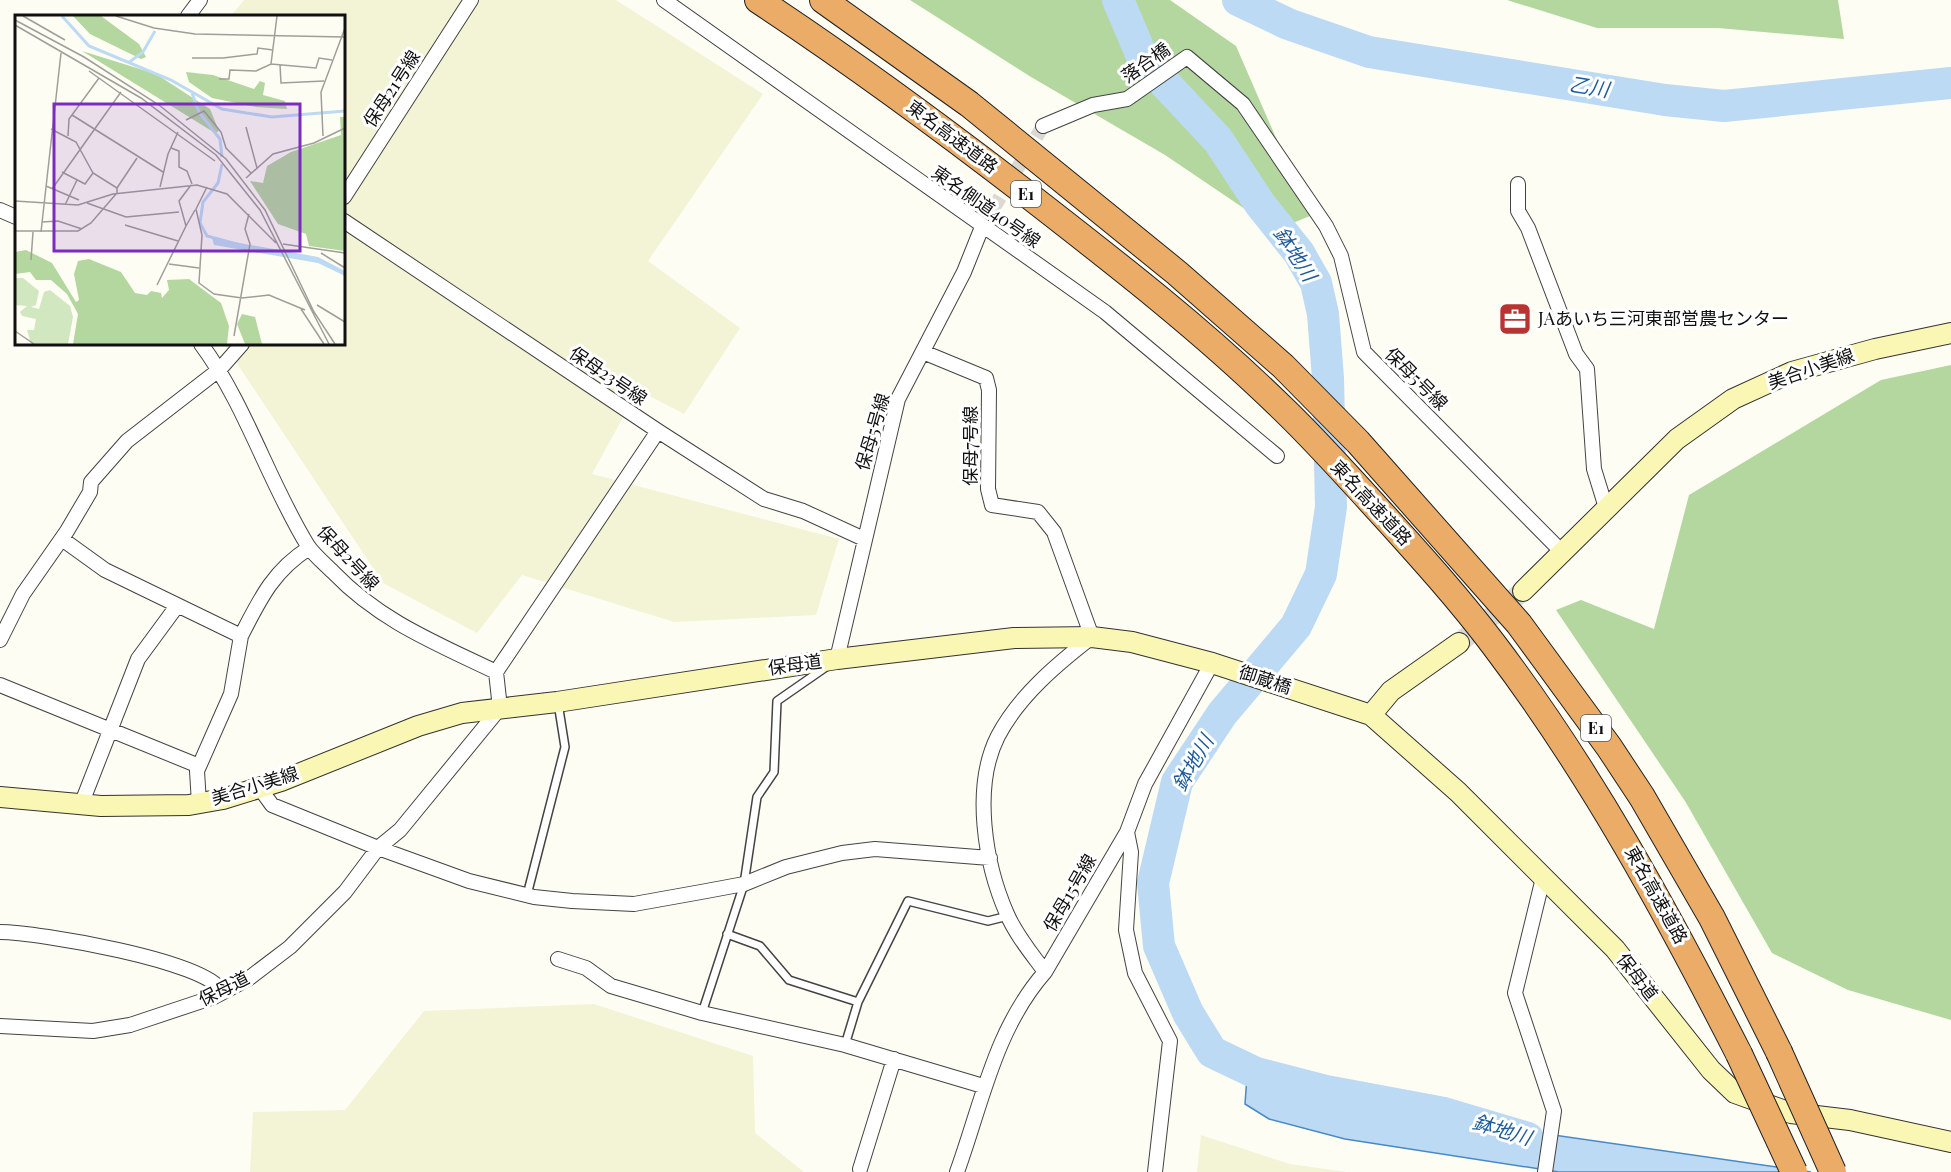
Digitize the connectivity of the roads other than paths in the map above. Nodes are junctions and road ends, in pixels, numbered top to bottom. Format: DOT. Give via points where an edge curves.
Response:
graph roads {
  1 [pos="200,0"];
  2 [pos="471,0"];
  3 [pos="664,0"];
  4 [pos="758,0"];
  5 [pos="823,0"];
  6 [pos="189,15"];
  7 [pos="1186,57"];
  8 [pos="1043,126"];
  9 [pos="1518,184"];
  10 [pos="345,195"];
  11 [pos="0,210"];
  12 [pos="15,217"];
  13 [pos="345,222"];
  14 [pos="982,227"];
  15 [pos="1951,333"];
  16 [pos="202,345"];
  17 [pos="241,345"];
  18 [pos="923,352"];
  19 [pos="220,369"];
  20 [pos="658,431"];
  21 [pos="1277,456"];
  22 [pos="1607,511"];
  23 [pos="62,539"];
  24 [pos="864,539"];
  25 [pos="309,548"];
  26 [pos="1563,553"];
  27 [pos="1523,591"];
  28 [pos="177,606"];
  29 [pos="241,636"];
  30 [pos="1092,637"];
  31 [pos="0,640"];
  32 [pos="1459,643"];
  33 [pos="837,659"];
  34 [pos="1221,666"];
  35 [pos="496,672"];
  36 [pos="0,685"];
  37 [pos="557,702"];
  38 [pos="500,708"];
  39 [pos="1371,715"];
  40 [pos="111,732"];
  41 [pos="199,766"];
  42 [pos="259,787"];
  43 [pos="0,797"];
  44 [pos="199,803"];
  45 [pos="81,805"];
  46 [pos="1127,832"];
  47 [pos="378,848"];
  48 [pos="990,858"];
  49 [pos="1543,878"];
  50 [pos="744,884"];
  51 [pos="527,895"];
  52 [pos="1008,916"];
  53 [pos="0,932"];
  54 [pos="727,934"];
  55 [pos="558,959"];
  56 [pos="1045,972"];
  57 [pos="222,992"];
  58 [pos="858,1002"];
  59 [pos="702,1013"];
  60 [pos="0,1026"];
  61 [pos="845,1045"];
  62 [pos="894,1059"];
  63 [pos="983,1086"];
  64 [pos="1951,1142"];
  65 [pos="860,1169"];
  66 [pos="957,1172"];
  67 [pos="1155,1172"];
  68 [pos="1545,1172"];
  69 [pos="1794,1172"];
  70 [pos="1833,1172"];
  1 -- 6 [label="street"];
  2 -- 10 [label="street, 保母21号線"];
  3 -- 14 [label="street, 東名側道40号線"];
  4 -- 69 [label="highway, 東名高速道路 / E1, bridge" via="954,138 1208,339 1280,406 1442,579 1539,707 1628,844 1739,1054"];
  5 -- 70 [label="highway, 東名高速道路 / E1, bridge" via="969,104 1177,273 1283,366 1358,441 1519,624 1642,797 1706,908 1779,1052"];
  7 -- 8 [label="street, 落合橋" via="1127,99 1094,105"];
  7 -- 26 [label="street, 保母5号線" via="1243,104 1326,226 1341,256 1364,352"];
  9 -- 22 [label="street" via="1518,211 1576,354 1587,369 1594,469"];
  11 -- 12 [label="street"];
  13 -- 20 [label="street, 保母23号線"];
  14 -- 18 [label="street, 保母5号線"];
  14 -- 21 [label="street, 東名側道40号線" via="1105,312"];
  15 -- 22 [label="street, 美合小美線" via="1792,372 1733,399 1677,439"];
  16 -- 19 [label="street, 保母2号線"];
  17 -- 19 [label="street"];
  18 -- 24 [label="street, 保母5号線" via="898,399"];
  18 -- 30 [label="street, 保母7号線" via="986,378 988,489 992,505 1038,512 1049,526 1073,578"];
  19 -- 23 [label="street" via="128,441 91,483 90,492"];
  19 -- 25 [label="street, 保母2号線"];
  20 -- 24 [label="street, 保母23号線" via="764,499 803,511"];
  20 -- 35 [label="street"];
  22 -- 26 [label="street, 美合小美線"];
  23 -- 28 [label="street" via="105,570"];
  23 -- 31 [label="street" via="23,594"];
  24 -- 33 [label="street, 保母5号線"];
  25 -- 29 [label="street" via="287,561 273,578"];
  25 -- 35 [label="street, 保母2号線" via="357,597 382,615"];
  26 -- 27 [label="street, 美合小美線"];
  28 -- 29 [label="street"];
  28 -- 40 [label="street" via="138,658"];
  29 -- 41 [label="street" via="231,694"];
  30 -- 33 [label="street, 保母道" via="1014,638"];
  30 -- 34 [label="street, 保母道" via="1132,642"];
  30 -- 48 [label="street" via="1061,661 1029,694 998,737 987,773 983,827"];
  32 -- 39 [label="street" via="1391,690"];
  33 -- 37 [label="street, 保母道"];
  33 -- 50 [label="lane" via="777,701 774,772 758,796"];
  34 -- 39 [label="street, 御蔵橋"];
  34 -- 46 [label="street, 保母15号線" via="1145,784"];
  35 -- 38 [label="street"];
  36 -- 40 [label="street"];
  37 -- 38 [label="street, 保母道"];
  37 -- 51 [label="lane" via="565,747"];
  38 -- 42 [label="street, 美合小美線" via="462,713 418,726"];
  38 -- 47 [label="street, 保母道" via="400,830"];
  39 -- 49 [label="street, 保母道" via="1458,792"];
  40 -- 41 [label="street"];
  40 -- 45 [label="street"];
  41 -- 44 [label="street"];
  42 -- 44 [label="street, 美合小美線"];
  42 -- 47 [label="street" via="273,805"];
  43 -- 45 [label="street, 美合小美線"];
  44 -- 45 [label="street, 美合小美線" via="145,807"];
  46 -- 56 [label="street, 保母15号線"];
  46 -- 67 [label="street" via="1131,852 1126,930 1135,973 1170,1041"];
  47 -- 51 [label="street" via="469,881"];
  47 -- 57 [label="street, 保母道" via="345,892 290,947 248,979"];
  48 -- 50 [label="street" via="875,849 786,867"];
  48 -- 52 [label="street"];
  49 -- 64 [label="street, 保母道" via="1615,949 1711,1070 1735,1093 1791,1113 1850,1120"];
  49 -- 68 [label="street" via="1515,993 1554,1111"];
  50 -- 51 [label="street" via="634,904"];
  50 -- 54 [label="lane"];
  52 -- 56 [label="street"];
  52 -- 58 [label="lane" via="988,921 908,902"];
  53 -- 57 [label="street" via="30,933 152,957 213,980"];
  54 -- 58 [label="lane" via="760,946 789,980"];
  54 -- 59 [label="lane"];
  55 -- 59 [label="street" via="586,968 611,986"];
  56 -- 63 [label="street, 保母15号線" via="1028,991"];
  57 -- 60 [label="street, 保母道" via="130,1025 93,1031"];
  58 -- 61 [label="lane"];
  59 -- 61 [label="street"];
  61 -- 62 [label="street"];
  62 -- 63 [label="street"];
  62 -- 65 [label="street"];
  63 -- 66 [label="street, 保母15号線"];
}
